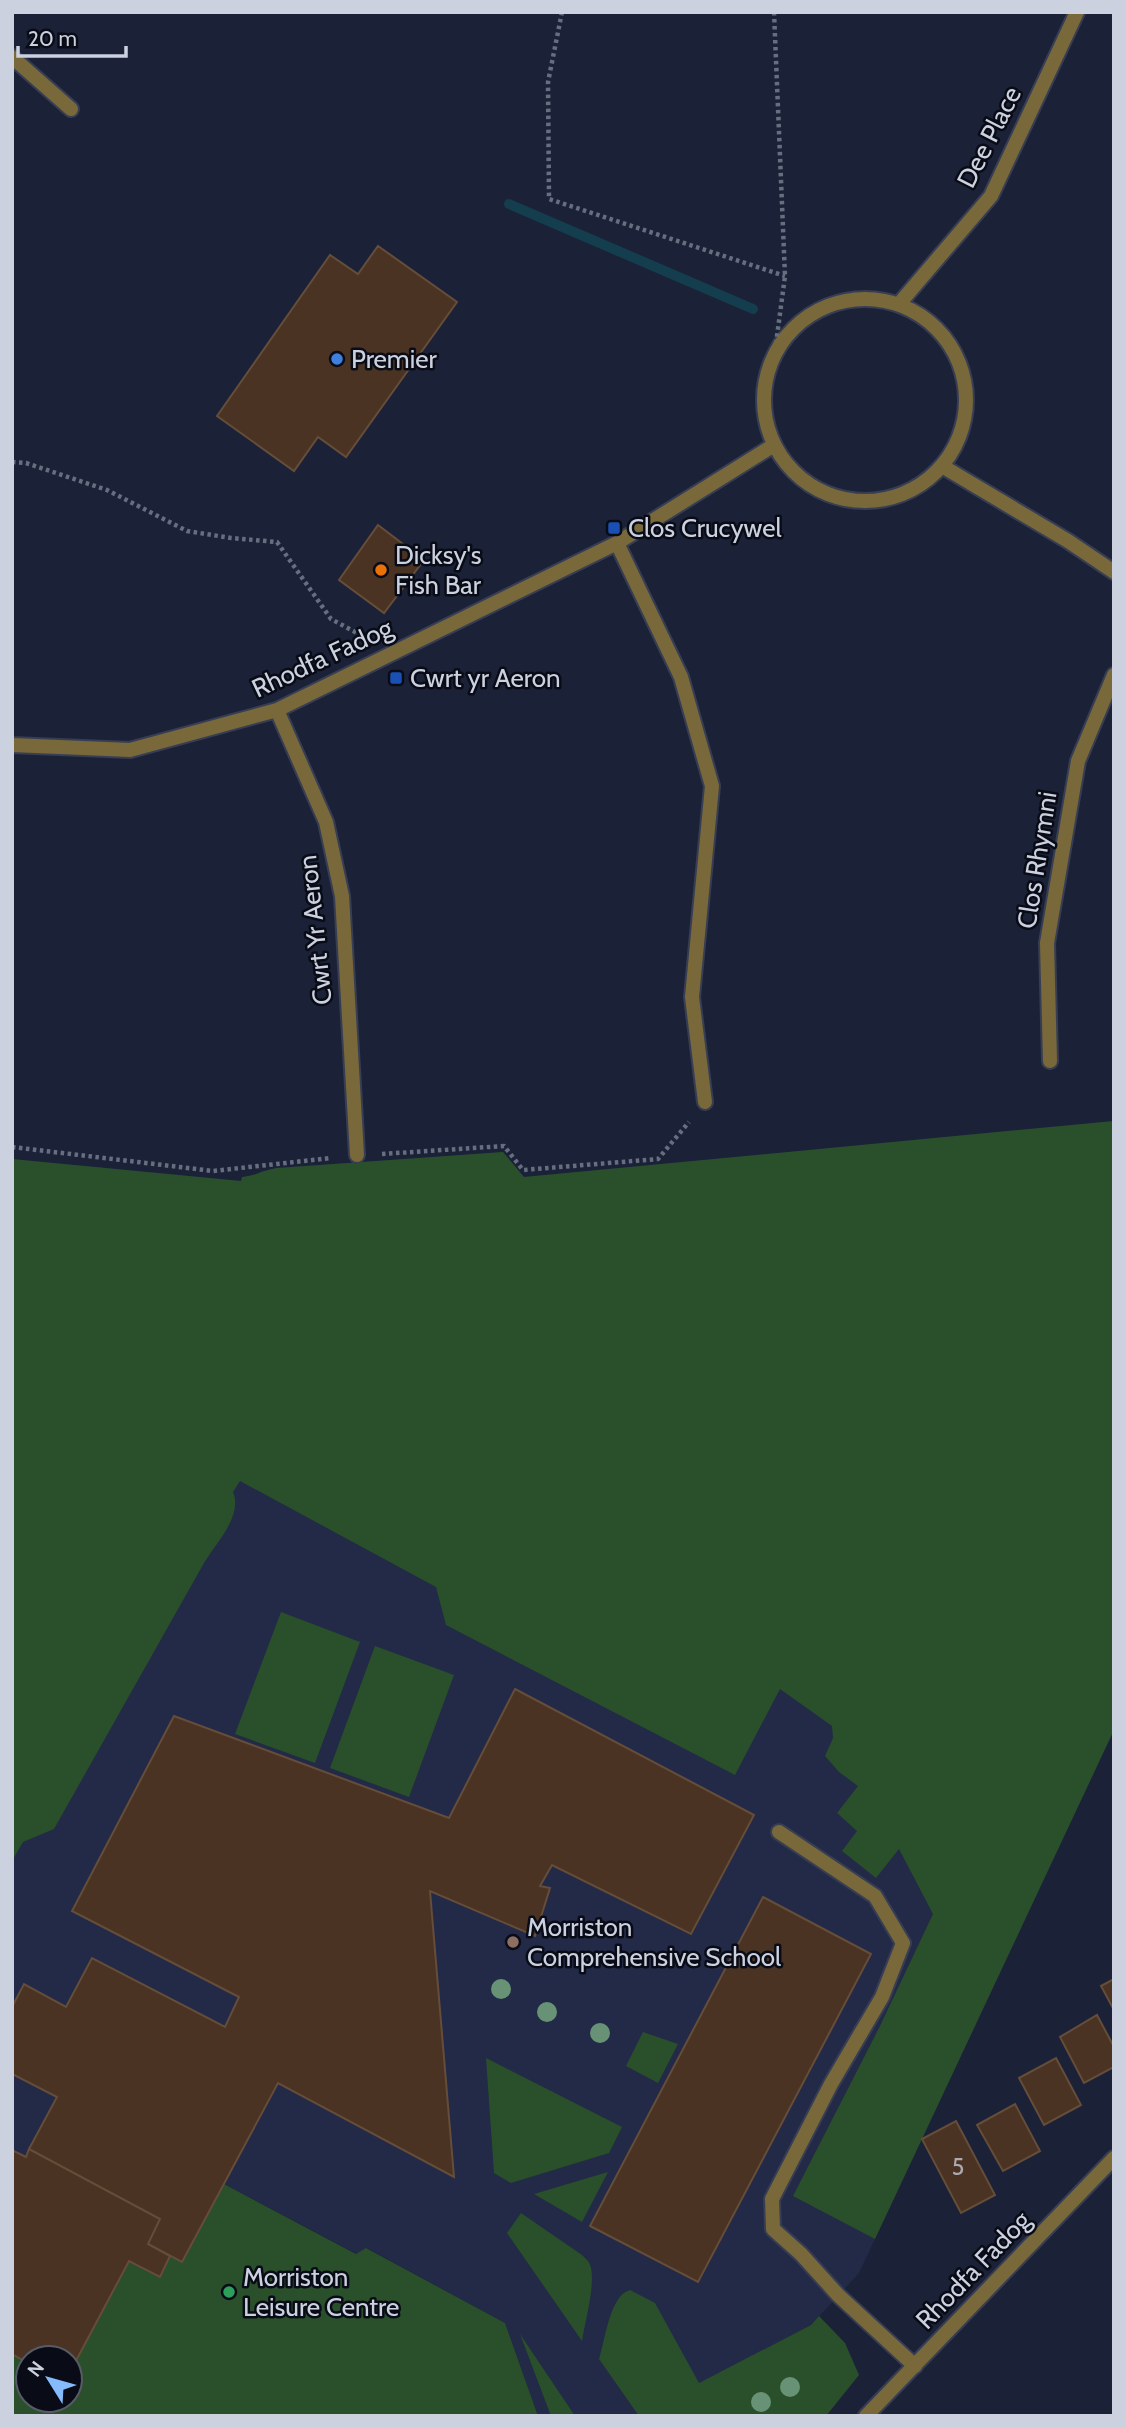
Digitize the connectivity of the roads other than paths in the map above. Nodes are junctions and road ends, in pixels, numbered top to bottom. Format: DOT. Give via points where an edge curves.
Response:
graph roads {
  1 [pos="1077,12"];
  2 [pos="12,57"];
  3 [pos="71,109"];
  4 [pos="900,304"];
  5 [pos="774,445"];
  6 [pos="942,466"];
  7 [pos="617,543"];
  8 [pos="1114,572"];
  9 [pos="1114,675"];
  10 [pos="277,710"];
  11 [pos="12,745"];
  12 [pos="1050,1061"];
  13 [pos="705,1102"];
  14 [pos="357,1155"];
  15 [pos="779,1832"];
  16 [pos="1114,2158"];
  17 [pos="915,2366"];
  18 [pos="866,2416"];
  1 -- 4 [label="street, Dee Place" via="991,195"];
  2 -- 3 [label="street"];
  4 -- 5 [label="street" via="876,298 841,301 798,323 775,351 766,376 764,411"];
  4 -- 6 [label="street" via="930,321 959,359 967,393 963,429"];
  5 -- 6 [label="street" via="808,484 840,499 881,500 915,489"];
  5 -- 7 [label="street, Rhodfa Fadog"];
  6 -- 8 [label="street"];
  7 -- 10 [label="street, Rhodfa Fadog"];
  7 -- 13 [label="street" via="681,677 712,786 692,997"];
  9 -- 12 [label="street, Clos Rhymni" via="1078,761 1047,943"];
  10 -- 11 [label="street, Rhodfa Fadog" via="130,750"];
  10 -- 14 [label="street, Cwrt Yr Aeron" via="327,822 342,896"];
  15 -- 17 [label="street" via="875,1896 903,1943 882,1997 772,2199 773,2229"];
  16 -- 17 [label="street, Rhodfa Fadog"];
  17 -- 18 [label="street, Rhodfa Fadog"];
}
